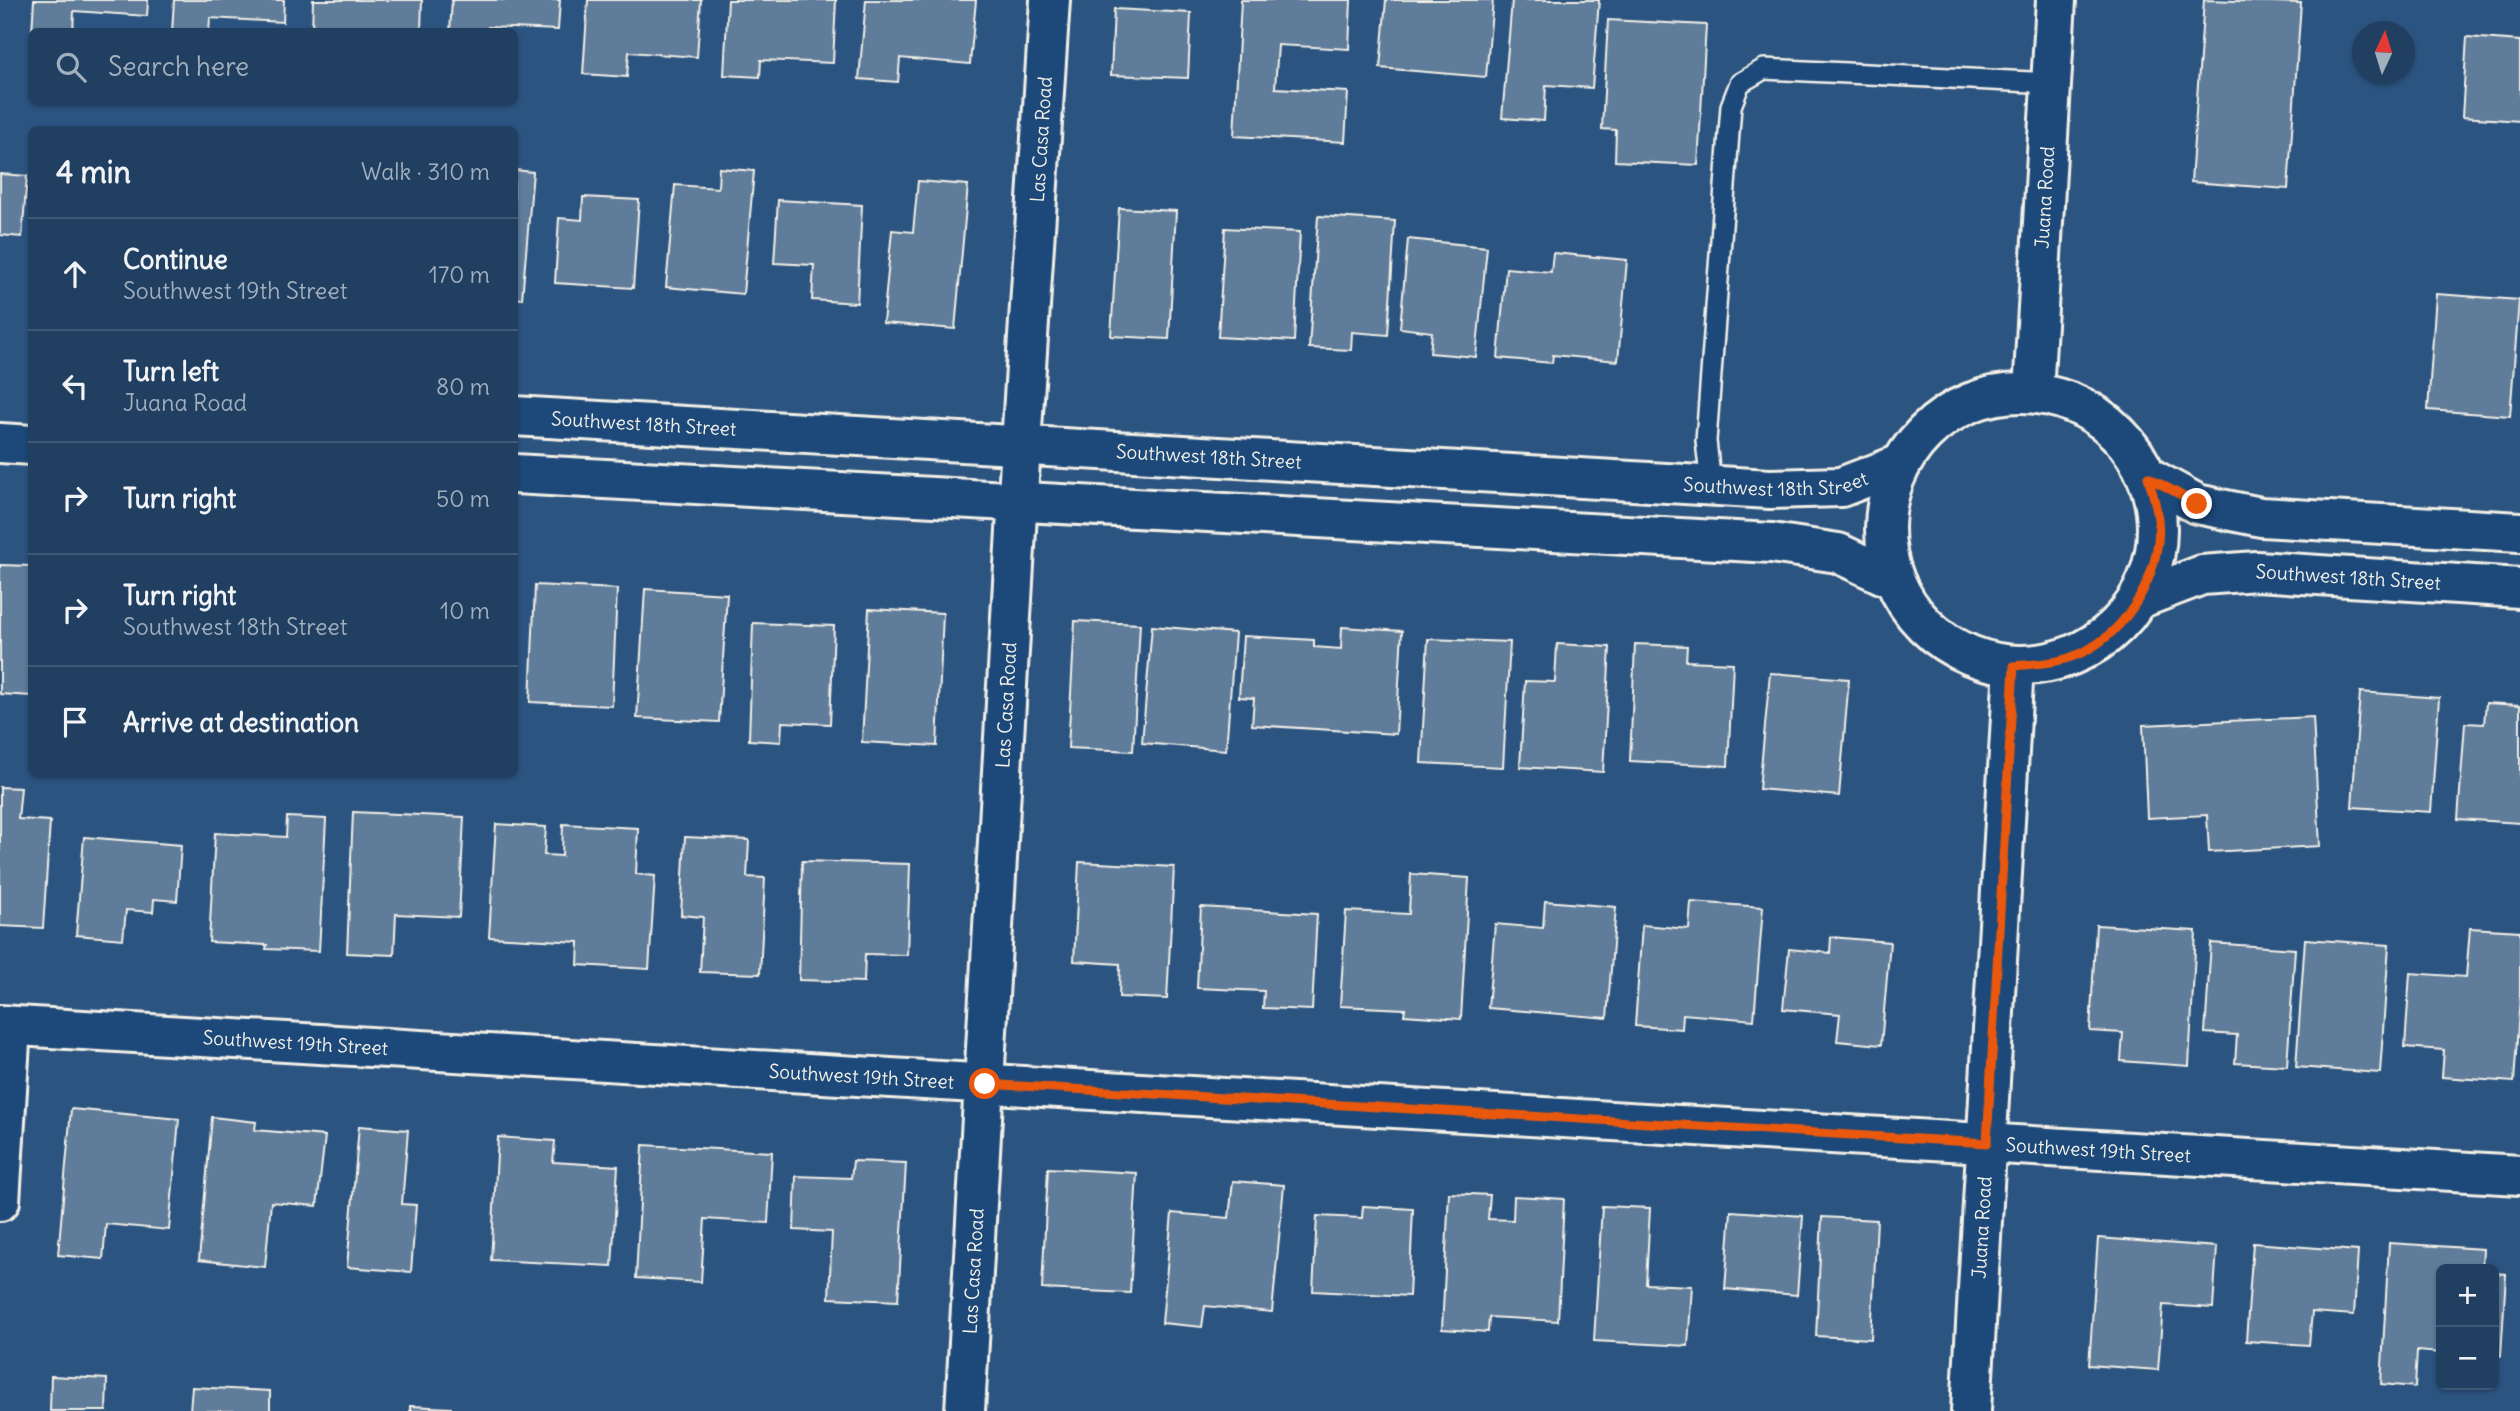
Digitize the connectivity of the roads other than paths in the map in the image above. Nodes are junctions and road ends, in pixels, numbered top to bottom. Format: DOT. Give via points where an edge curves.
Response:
graph roads {
  1 [pos="1050,0"];
  2 [pos="2056,0"];
  3 [pos="2051,83"];
  4 [pos="2033,393"];
  5 [pos="518,416"];
  6 [pos="28,435"];
  7 [pos="0,437"];
  8 [pos="0,443"];
  9 [pos="1020,444"];
  10 [pos="28,445"];
  11 [pos="1901,464"];
  12 [pos="518,474"];
  13 [pos="2148,477"];
  14 [pos="1711,485"];
  15 [pos="1017,500"];
  16 [pos="2520,532"];
  17 [pos="1707,539"];
  18 [pos="1893,579"];
  19 [pos="2520,588"];
  20 [pos="2139,599"];
  21 [pos="2014,666"];
  22 [pos="5,1026"];
  23 [pos="985,1084"];
  24 [pos="1987,1143"];
  25 [pos="2520,1175"];
  26 [pos="0,1201"];
  27 [pos="965,1411"];
  28 [pos="1970,1411"];
  1 -- 9 [label="street, Las Casa Road"];
  2 -- 3 [label="street, Juana Road"];
  3 -- 4 [label="street, Juana Road"];
  3 -- 14 [label="lane" via="1764,69 1740,83 1731,106 1706,441"];
  4 -- 11 [label="street" via="2001,394 1970,402 1919,438"];
  4 -- 13 [label="street" via="2070,402 2102,419 2129,445"];
  5 -- 9 [label="street, Southwest 18th Street"];
  6 -- 7 [label="street"];
  8 -- 10 [label="street"];
  9 -- 14 [label="street, Southwest 18th Street"];
  9 -- 15 [label="street, Las Casa Road"];
  11 -- 14 [label="street, Southwest 18th Street" via="1841,487"];
  11 -- 18 [label="street" via="1884,520"];
  12 -- 15 [label="street"];
  13 -- 16 [label="street" via="2197,504 2261,517"];
  13 -- 20 [label="street" via="2157,508 2158,539 2152,570"];
  14 -- 17 [label="street"];
  15 -- 17 [label="street"];
  15 -- 23 [label="street, Las Casa Road"];
  17 -- 18 [label="street" via="1838,552"];
  18 -- 21 [label="street" via="1913,612 1940,640 1975,658"];
  19 -- 20 [label="street, Southwest 18th Street" via="2257,571 2202,575"];
  20 -- 21 [label="street" via="2125,619 2085,651 2063,660"];
  21 -- 24 [label="street, Juana Road"];
  22 -- 23 [label="street, Southwest 19th Street"];
  22 -- 26 [label="street"];
  23 -- 24 [label="street, Southwest 19th Street"];
  23 -- 27 [label="street, Las Casa Road"];
  24 -- 25 [label="street, Southwest 19th Street"];
  24 -- 28 [label="street, Juana Road"];
}
